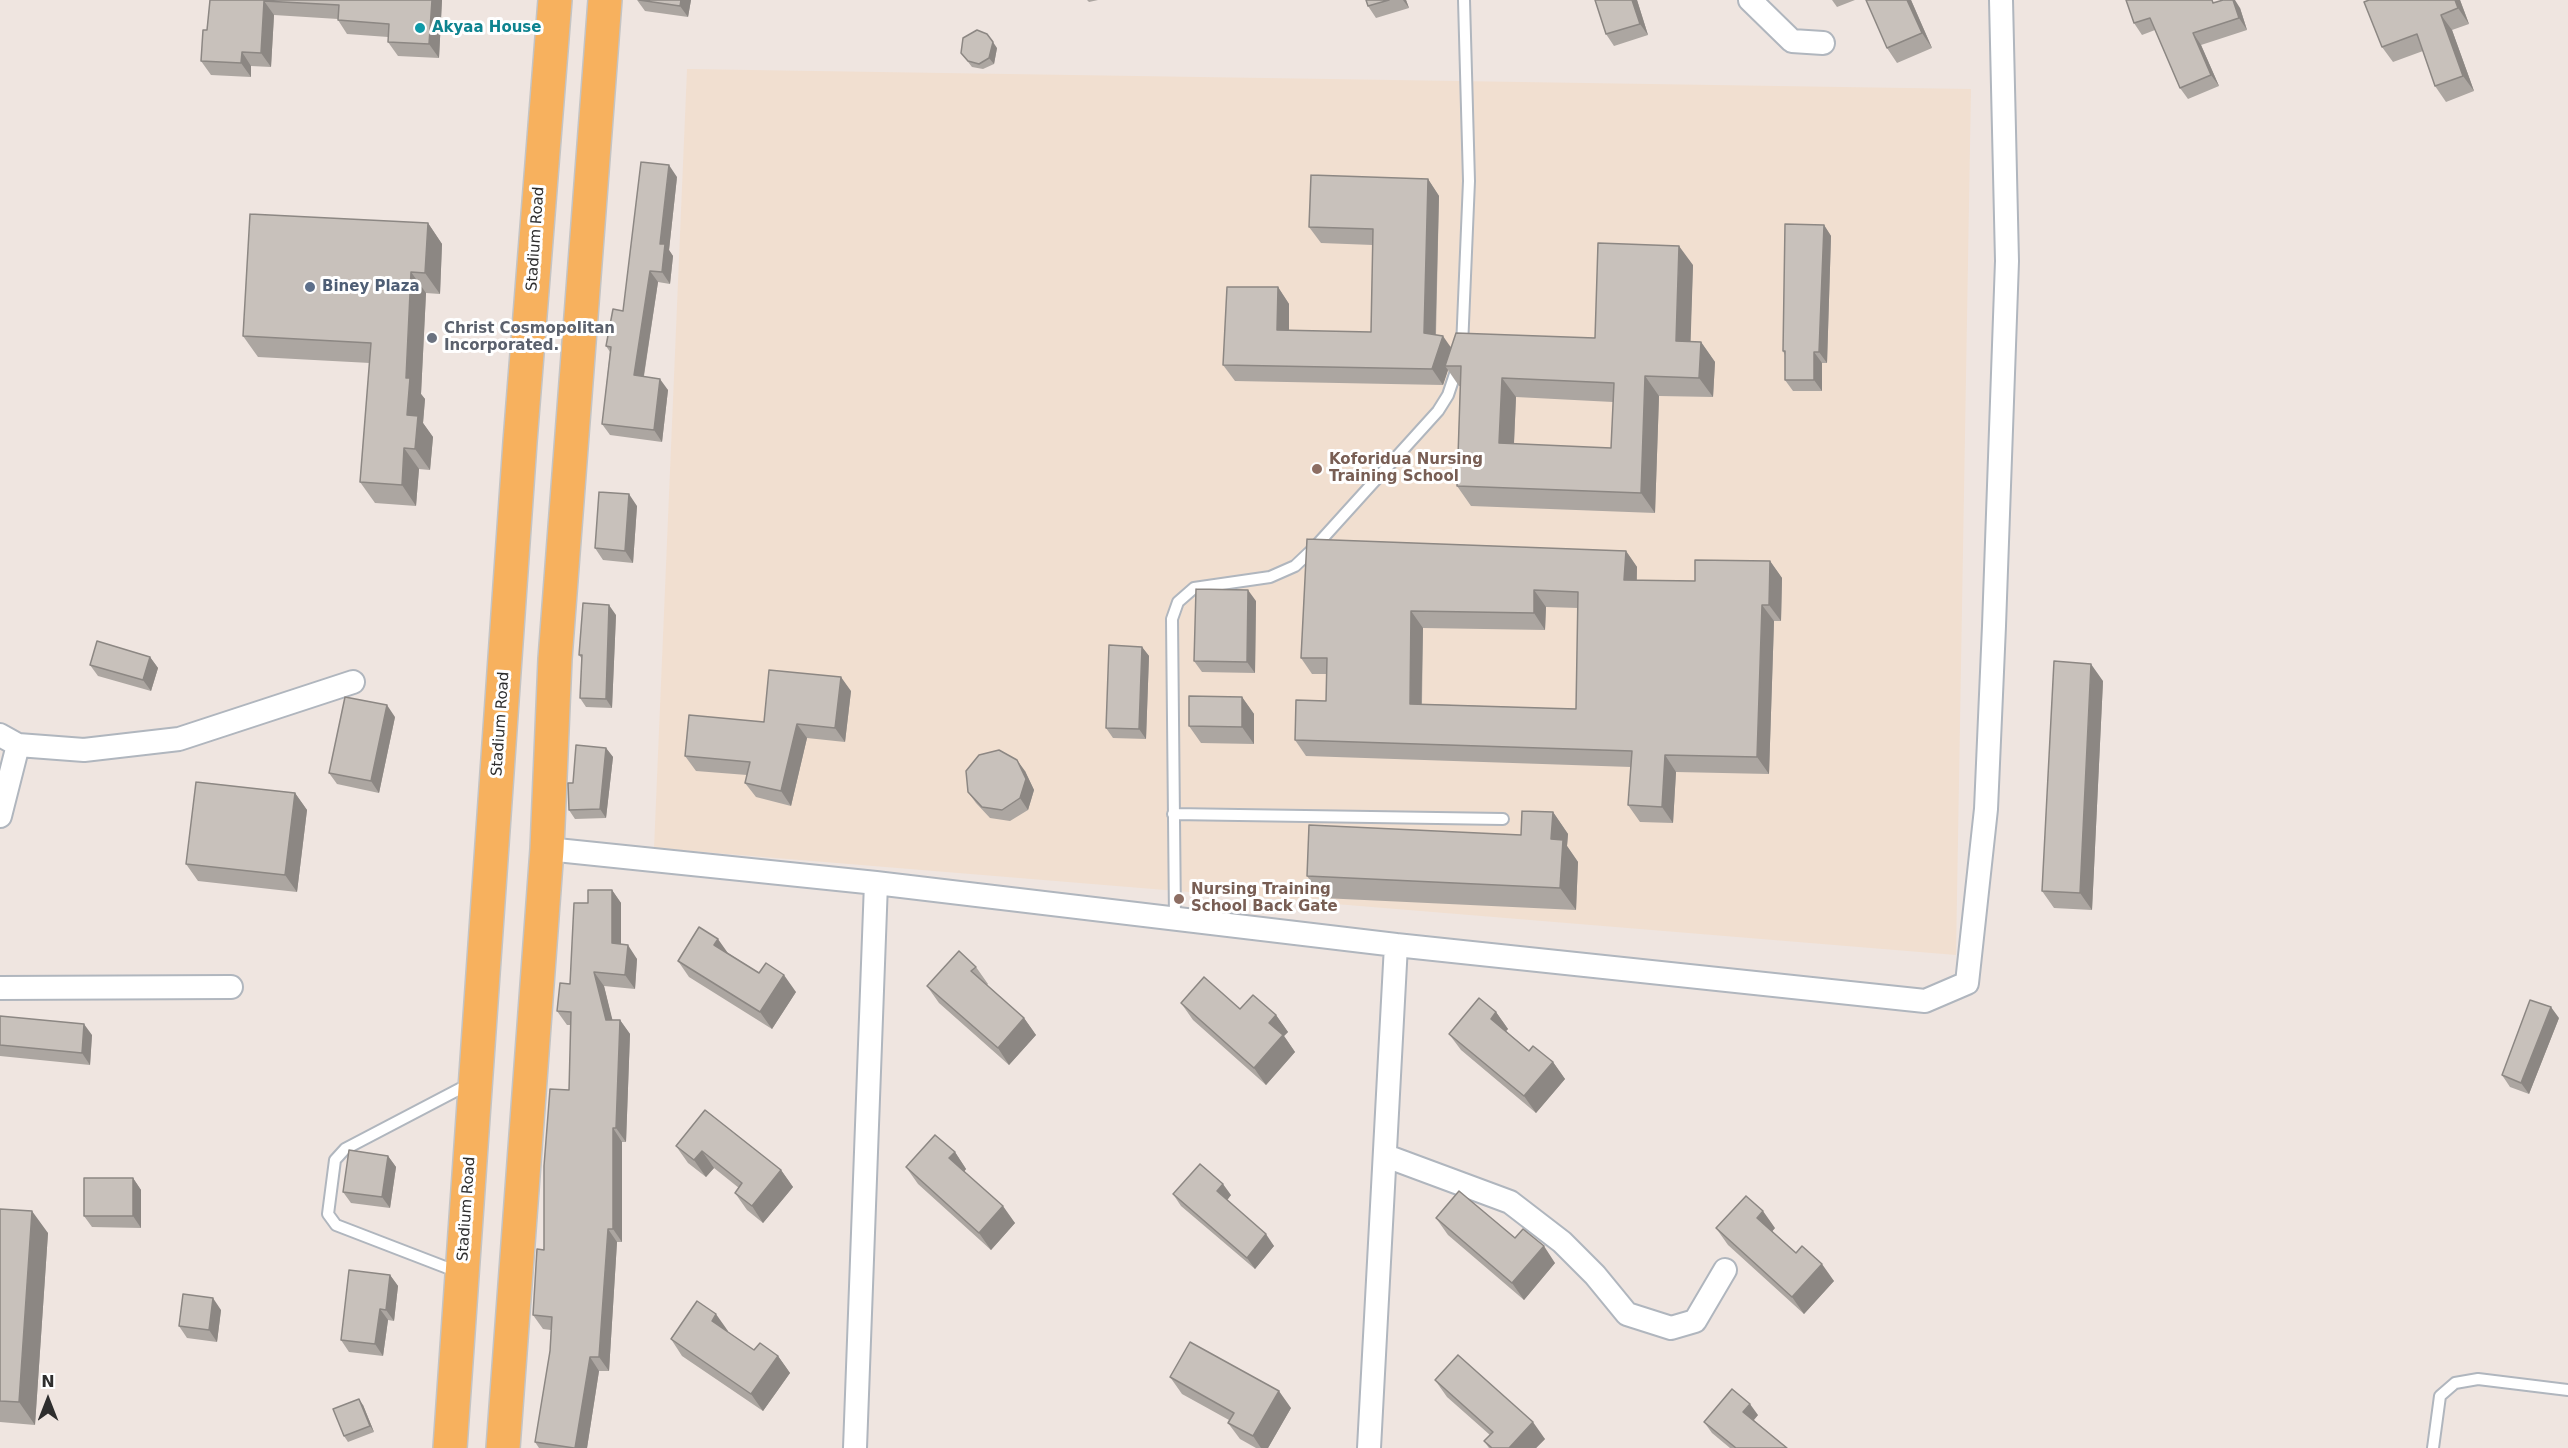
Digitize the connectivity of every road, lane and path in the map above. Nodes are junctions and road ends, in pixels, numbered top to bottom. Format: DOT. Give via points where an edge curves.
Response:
graph roads {
  1 [pos="555,0"];
  2 [pos="605,0"];
  3 [pos="1464,0"];
  4 [pos="1750,0"];
  5 [pos="2001,0"];
  6 [pos="1823,43"];
  7 [pos="353,682"];
  8 [pos="9,740"];
  9 [pos="1173,814"];
  10 [pos="0,816"];
  11 [pos="1503,819"];
  12 [pos="546,849"];
  13 [pos="876,883"];
  14 [pos="1175,920"];
  15 [pos="1396,945"];
  16 [pos="231,987"];
  17 [pos="0,988"];
  18 [pos="476,1080"];
  19 [pos="1386,1156"];
  20 [pos="1725,1270"];
  21 [pos="462,1274"];
  22 [pos="2568,1390"];
  23 [pos="450,1448"];
  24 [pos="503,1448"];
  25 [pos="855,1448"];
  26 [pos="1369,1448"];
  27 [pos="2433,1448"];
  1 -- 18 [label="main road, Stadium Road"];
  2 -- 12 [label="main road" via="556,647"];
  3 -- 9 [label="lane" via="1469,181 1465,308 1462,352 1448,395 1438,411 1295,566 1270,577 1194,588 1178,602 1172,619"];
  4 -- 6 [label="street" via="1792,41"];
  5 -- 15 [label="street" via="2007,261 1995,615 1986,809 1967,983 1925,1001"];
  7 -- 8 [label="street" via="179,739 84,750"];
  8 -- 10 [label="street"];
  9 -- 11 [label="lane"];
  9 -- 14 [label="lane"];
  12 -- 13 [label="street"];
  12 -- 24 [label="main road"];
  13 -- 14 [label="street"];
  13 -- 25 [label="street"];
  14 -- 15 [label="street"];
  15 -- 19 [label="street"];
  16 -- 17 [label="street"];
  18 -- 21 [label="main road, Stadium Road"];
  18 -- 21 [label="lane" via="345,1149 335,1160 328,1214 336,1225"];
  19 -- 20 [label="street" via="1510,1202 1562,1242 1627,1314 1671,1328 1695,1321"];
  19 -- 26 [label="street"];
  21 -- 23 [label="main road, Stadium Road"];
  22 -- 27 [label="lane" via="2478,1379 2455,1383 2440,1396"];
}
